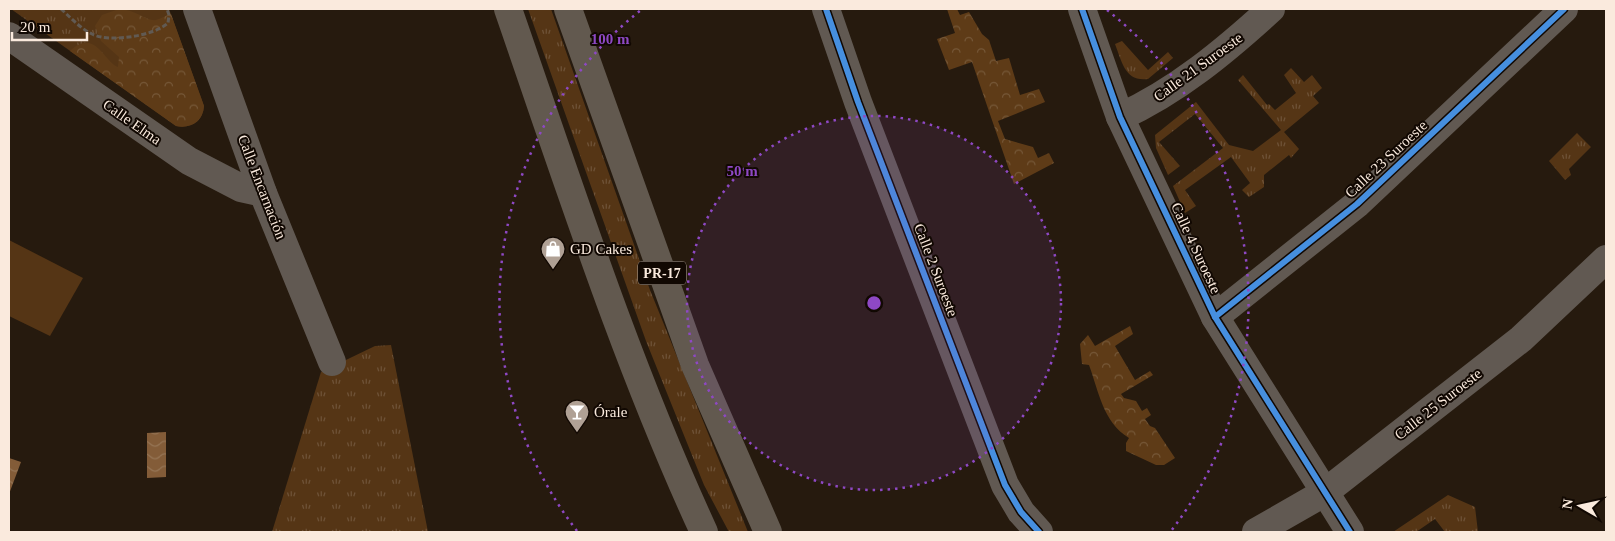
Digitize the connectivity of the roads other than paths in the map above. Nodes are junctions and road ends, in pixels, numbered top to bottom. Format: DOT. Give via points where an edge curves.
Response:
graph roads {
  1 [pos="197,9"];
  2 [pos="508,9"];
  3 [pos="568,9"];
  4 [pos="826,9"];
  5 [pos="1082,9"];
  6 [pos="1271,9"];
  7 [pos="1564,9"];
  8 [pos="9,36"];
  9 [pos="1120,117"];
  10 [pos="263,193"];
  11 [pos="1606,259"];
  12 [pos="1215,317"];
  13 [pos="332,362"];
  14 [pos="1324,493"];
  15 [pos="704,532"];
  16 [pos="768,532"];
  17 [pos="1039,532"];
  18 [pos="1256,532"];
  19 [pos="1350,532"];
  1 -- 10 [label="street, Calle Encarnación"];
  2 -- 15 [label="main road" via="637,374"];
  3 -- 16 [label="main road, PR-17" via="695,365"];
  4 -- 17 [label="street, Calle 2 Suroeste" via="858,102 1005,485 1021,512"];
  5 -- 9 [label="street, Calle 4 Suroeste"];
  6 -- 9 [label="street, Calle 21 Suroeste" via="1234,43 1179,84"];
  7 -- 12 [label="street, Calle 23 Suroeste" via="1358,204"];
  8 -- 10 [label="street, Calle Elma" via="189,161 241,188"];
  9 -- 12 [label="street, Calle 4 Suroeste"];
  10 -- 13 [label="street, Calle Encarnación"];
  11 -- 14 [label="street, Calle 25 Suroeste" via="1521,339"];
  12 -- 14 [label="street, Calle 4 Suroeste"];
  14 -- 18 [label="street, Calle 25 Suroeste"];
  14 -- 19 [label="street, Calle 4 Suroeste"];
}
